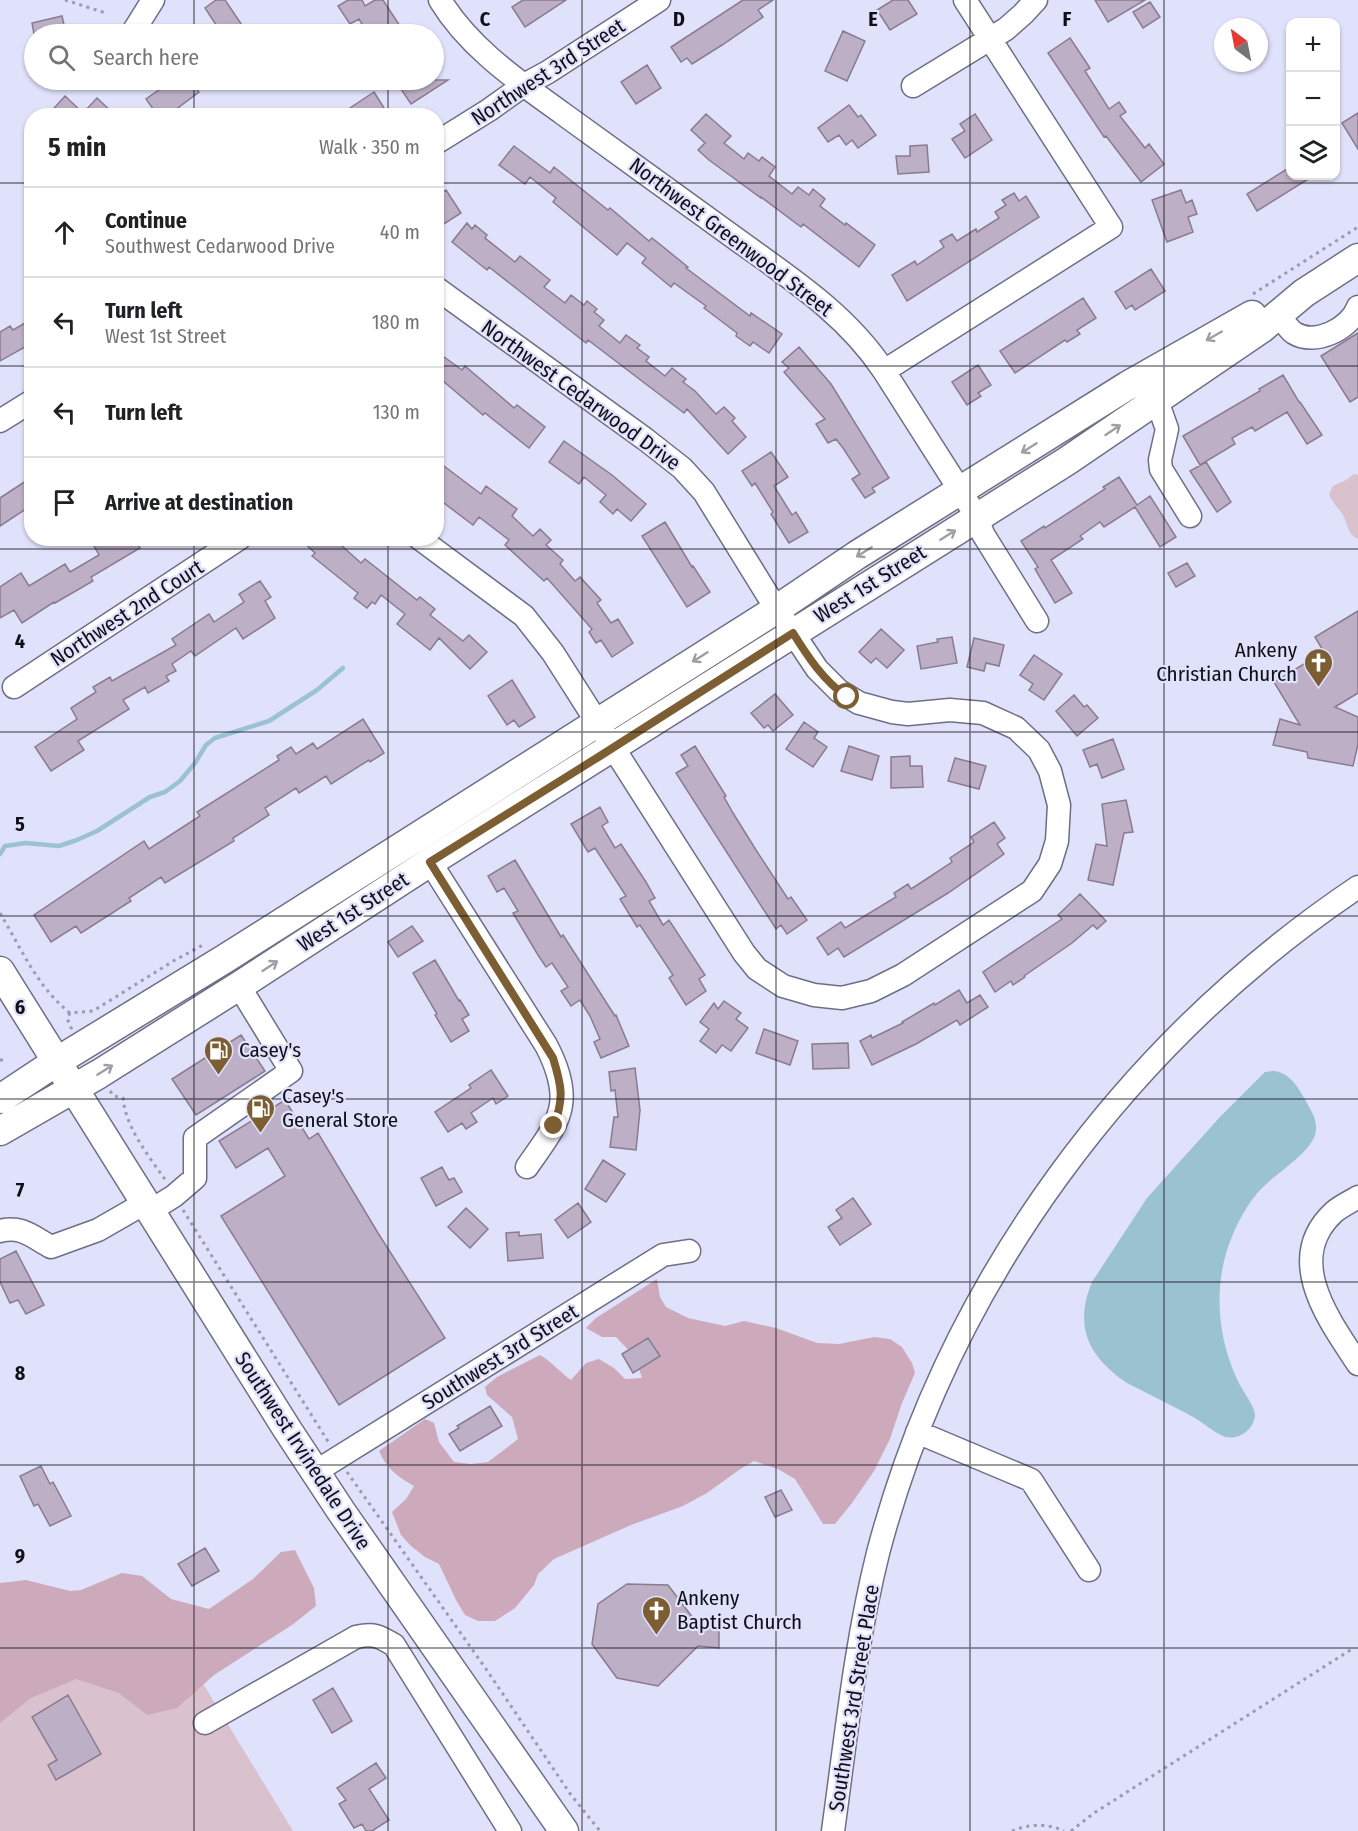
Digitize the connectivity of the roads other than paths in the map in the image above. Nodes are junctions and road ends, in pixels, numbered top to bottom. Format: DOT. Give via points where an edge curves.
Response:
graph roads {
  1 [pos="153,0"];
  2 [pos="440,0"];
  3 [pos="660,0"];
  4 [pos="965,0"];
  5 [pos="1036,0"];
  6 [pos="137,24"];
  7 [pos="990,39"];
  8 [pos="524,86"];
  9 [pos="913,86"];
  10 [pos="444,138"];
  11 [pos="1358,258"];
  12 [pos="1304,293"];
  13 [pos="444,294"];
  14 [pos="1358,307"];
  15 [pos="1279,314"];
  16 [pos="884,371"];
  17 [pos="1147,391"];
  18 [pos="24,406"];
  19 [pos="0,421"];
  20 [pos="961,492"];
  21 [pos="1190,516"];
  22 [pos="977,517"];
  23 [pos="228,546"];
  24 [pos="430,546"];
  25 [pos="777,609"];
  26 [pos="1037,621"];
  27 [pos="793,633"];
  28 [pos="14,687"];
  29 [pos="598,723"];
  30 [pos="613,748"];
  31 [pos="430,862"];
  32 [pos="1358,887"];
  33 [pos="0,971"];
  34 [pos="238,986"];
  35 [pos="56,1062"];
  36 [pos="72,1089"];
  37 [pos="0,1099"];
  38 [pos="0,1131"];
  39 [pos="527,1167"];
  40 [pos="1358,1197"];
  41 [pos="147,1207"];
  42 [pos="0,1231"];
  43 [pos="689,1251"];
  44 [pos="1358,1364"];
  45 [pos="917,1432"];
  46 [pos="327,1465"];
  47 [pos="1089,1570"];
  48 [pos="205,1724"];
  49 [pos="510,1831"];
  50 [pos="564,1831"];
  51 [pos="833,1831"];
  1 -- 6 [label="street"];
  2 -- 8 [label="street, Northwest Greenwood Street" via="465,35"];
  3 -- 8 [label="street, Northwest 3rd Street"];
  4 -- 7 [label="street"];
  5 -- 7 [label="street"];
  7 -- 9 [label="street"];
  7 -- 16 [label="street" via="1111,227"];
  8 -- 10 [label="street, Northwest 3rd Street"];
  8 -- 16 [label="street, Northwest Greenwood Street" via="816,298 856,334"];
  11 -- 12 [label="main road, West 1st Street"];
  12 -- 15 [label="main road, West 1st Street"];
  12 -- 17 [label="main road, West 1st Street, one-way" via="1251,315"];
  13 -- 25 [label="street, Northwest Cedarwood Drive" via="682,468 704,492"];
  14 -- 15 [label="street" via="1345,324 1315,338 1292,331"];
  15 -- 17 [label="main road, West 1st Street" via="1261,329"];
  16 -- 20 [label="street, Northwest Greenwood Street"];
  17 -- 20 [label="main road, West 1st Street, one-way"];
  17 -- 21 [label="street" via="1167,429 1161,469"];
  22 -- 17 [label="main road, West 1st Street, one-way"];
  18 -- 19 [label="street"];
  20 -- 22 [label="street, Northwest Greenwood Street"];
  20 -- 25 [label="main road, West 1st Street, one-way"];
  22 -- 26 [label="street, Northwest Greenwood Street" via="983,534"];
  27 -- 22 [label="main road, West 1st Street, one-way"];
  23 -- 28 [label="street, Northwest 2nd Court"];
  24 -- 29 [label="street, Northwest Cedarwood Drive" via="524,616"];
  25 -- 27 [label="street, Northwest Cedarwood Drive"];
  25 -- 29 [label="main road, West 1st Street, one-way"];
  27 -- 30 [label="main road, West 1st Street"];
  27 -- 30 [label="street, Northwest Cedarwood Drive" via="831,684 859,703 908,714 950,710 983,714 1016,728 1039,750 1050,771 1059,805 1057,841 1050,864 1032,891 903,975 871,991 842,998 783,986 757,969 744,953"];
  29 -- 30 [label="street, Northwest Cedarwood Drive"];
  29 -- 35 [label="main road, West 1st Street"];
  30 -- 31 [label="main road, West 1st Street"];
  34 -- 31 [label="main road, West 1st Street, one-way"];
  31 -- 39 [label="street" via="553,1058 562,1104 554,1126"];
  32 -- 45 [label="street, Southwest 3rd Street Place" via="1241,975 1114,1105 1036,1207 1001,1261 936,1384"];
  33 -- 35 [label="main road, Southwest Irvinedale Drive"];
  36 -- 34 [label="main road, West 1st Street, one-way"];
  34 -- 41 [label="street" via="291,1071 195,1138 195,1178 174,1196"];
  35 -- 36 [label="main road, Southwest Irvinedale Drive"];
  35 -- 37 [label="main road, West 1st Street"];
  36 -- 38 [label="main road, West 1st Street"];
  36 -- 41 [label="main road, Southwest Irvinedale Drive"];
  40 -- 44 [label="street" via="1335,1212 1318,1232 1311,1273 1326,1316"];
  41 -- 42 [label="street" via="51,1247 26,1232 11,1228"];
  41 -- 46 [label="main road, Southwest Irvinedale Drive"];
  43 -- 46 [label="street, Southwest 3rd Street" via="663,1255"];
  45 -- 47 [label="street" via="1030,1480"];
  45 -- 51 [label="street, Southwest 3rd Street Place" via="894,1496 864,1613"];
  46 -- 50 [label="main road, Southwest Irvinedale Drive"];
  48 -- 49 [label="street" via="356,1637 377,1636 394,1645"];
}
